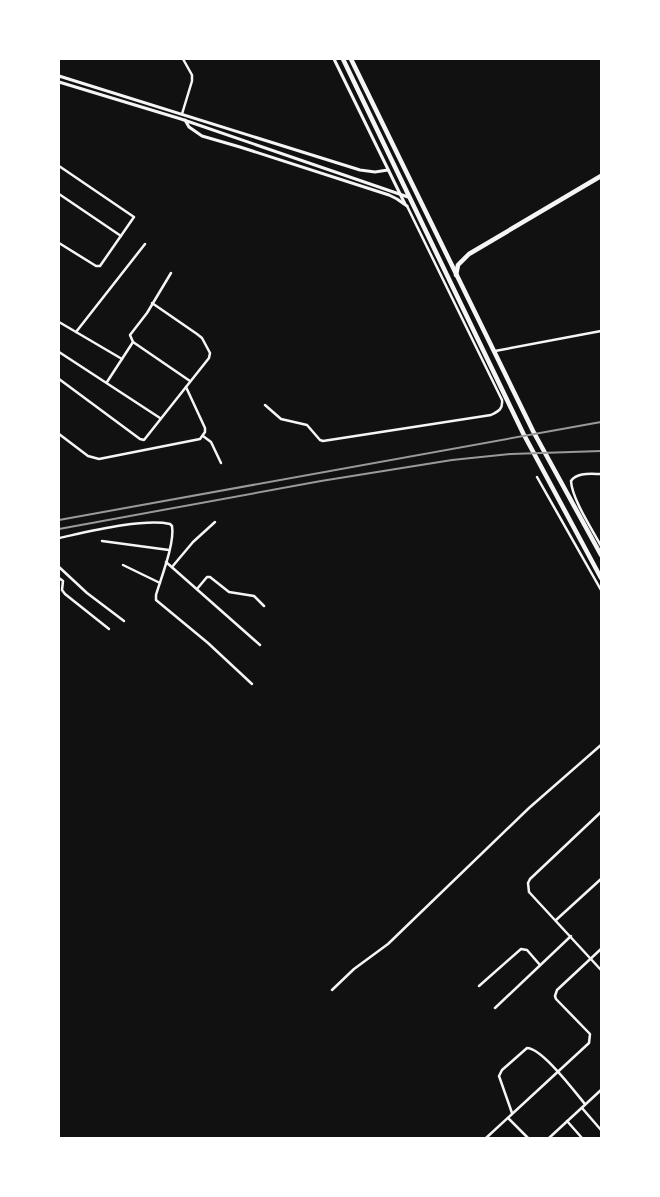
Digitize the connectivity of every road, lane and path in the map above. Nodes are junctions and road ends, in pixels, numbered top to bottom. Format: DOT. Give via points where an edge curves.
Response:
graph roads {
  1 [pos="183,59"];
  2 [pos="334,59"];
  3 [pos="342,59"];
  4 [pos="351,59"];
  5 [pos="59,76"];
  6 [pos="59,82"];
  7 [pos="182,114"];
  8 [pos="187,121"];
  9 [pos="59,166"];
  10 [pos="388,170"];
  11 [pos="601,176"];
  12 [pos="59,194"];
  13 [pos="408,196"];
  14 [pos="407,206"];
  15 [pos="122,236"];
  16 [pos="59,243"];
  17 [pos="145,244"];
  18 [pos="171,273"];
  19 [pos="456,275"];
  20 [pos="152,303"];
  21 [pos="59,322"];
  22 [pos="601,331"];
  23 [pos="76,332"];
  24 [pos="133,342"];
  25 [pos="494,351"];
  26 [pos="59,352"];
  27 [pos="122,358"];
  28 [pos="59,379"];
  29 [pos="190,381"];
  30 [pos="107,382"];
  31 [pos="186,387"];
  32 [pos="264,404"];
  33 [pos="160,418"];
  34 [pos="59,434"];
  35 [pos="203,436"];
  36 [pos="221,463"];
  37 [pos="601,474"];
  38 [pos="536,477"];
  39 [pos="215,522"];
  40 [pos="59,538"];
  41 [pos="102,541"];
  42 [pos="601,546"];
  43 [pos="169,550"];
  44 [pos="601,555"];
  45 [pos="166,562"];
  46 [pos="123,566"];
  47 [pos="59,567"];
  48 [pos="172,567"];
  49 [pos="59,578"];
  50 [pos="601,578"];
  51 [pos="160,583"];
  52 [pos="197,589"];
  53 [pos="601,590"];
  54 [pos="264,606"];
  55 [pos="124,621"];
  56 [pos="108,629"];
  57 [pos="260,645"];
  58 [pos="252,684"];
  59 [pos="601,745"];
  60 [pos="601,812"];
  61 [pos="601,879"];
  62 [pos="556,920"];
  63 [pos="571,936"];
  64 [pos="601,949"];
  65 [pos="591,958"];
  66 [pos="540,966"];
  67 [pos="601,970"];
  68 [pos="479,986"];
  69 [pos="332,990"];
  70 [pos="495,1008"];
  71 [pos="558,1072"];
  72 [pos="601,1090"];
  73 [pos="585,1104"];
  74 [pos="582,1108"];
  75 [pos="512,1113"];
  76 [pos="508,1118"];
  77 [pos="567,1121"];
  78 [pos="601,1130"];
  79 [pos="486,1138"];
  80 [pos="528,1138"];
  81 [pos="549,1138"];
  82 [pos="582,1138"];
  1 -- 7 [label="street" via="192,81"];
  2 -- 10 [label="street"];
  3 -- 13 [label="main road"];
  4 -- 19 [label="main road"];
  5 -- 7 [label="street"];
  6 -- 8 [label="street"];
  7 -- 10 [label="street" via="360,170"];
  8 -- 13 [label="street"];
  8 -- 14 [label="street" via="189,127 202,136 389,195"];
  9 -- 15 [label="street" via="134,216"];
  10 -- 14 [label="street"];
  11 -- 19 [label="main road" via="469,254 458,265"];
  12 -- 15 [label="street"];
  13 -- 50 [label="main road" via="522,433"];
  14 -- 32 [label="street" via="502,400 500,409 491,415 324,441 306,425 281,419"];
  15 -- 16 [label="street" via="98,266"];
  17 -- 23 [label="street"];
  18 -- 20 [label="street"];
  19 -- 25 [label="main road"];
  20 -- 24 [label="street" via="130,335"];
  20 -- 29 [label="street" via="198,334 210,352 209,358"];
  21 -- 23 [label="street"];
  22 -- 25 [label="street"];
  23 -- 27 [label="street"];
  24 -- 27 [label="street"];
  24 -- 29 [label="street"];
  25 -- 44 [label="main road" via="533,431"];
  26 -- 30 [label="street"];
  27 -- 30 [label="street"];
  28 -- 33 [label="street" via="142,440"];
  29 -- 31 [label="street"];
  30 -- 33 [label="street"];
  31 -- 33 [label="street"];
  31 -- 35 [label="street" via="205,428"];
  34 -- 35 [label="street" via="88,456 99,459"];
  35 -- 36 [label="street" via="211,442"];
  37 -- 42 [label="street" via="574,476 571,487"];
  38 -- 53 [label="street"];
  39 -- 48 [label="street" via="192,542"];
  40 -- 43 [label="street" via="121,526 170,524 173,529"];
  41 -- 43 [label="street"];
  43 -- 45 [label="street"];
  45 -- 48 [label="street"];
  45 -- 51 [label="street"];
  46 -- 51 [label="street"];
  47 -- 55 [label="street"];
  48 -- 52 [label="street"];
  49 -- 56 [label="street" via="63,581 65,594"];
  51 -- 58 [label="street" via="156,600"];
  52 -- 54 [label="street" via="210,577 229,592 254,596"];
  52 -- 57 [label="street"];
  59 -- 69 [label="street" via="529,808 388,944"];
  60 -- 62 [label="street" via="528,883 529,892"];
  61 -- 62 [label="street"];
  62 -- 63 [label="street"];
  63 -- 65 [label="street"];
  63 -- 66 [label="street"];
  64 -- 65 [label="street"];
  65 -- 67 [label="street"];
  65 -- 71 [label="street" via="556,993 556,999 590,1034 591,1039"];
  66 -- 68 [label="street" via="527,950 522,949"];
  66 -- 70 [label="street"];
  71 -- 73 [label="street"];
  71 -- 75 [label="street"];
  71 -- 75 [label="street" via="532,1048 522,1051 499,1076"];
  72 -- 73 [label="street"];
  73 -- 74 [label="street"];
  74 -- 77 [label="street"];
  74 -- 78 [label="street"];
  75 -- 76 [label="street"];
  76 -- 79 [label="street"];
  76 -- 80 [label="street"];
  77 -- 81 [label="street"];
  77 -- 82 [label="street"];
}
